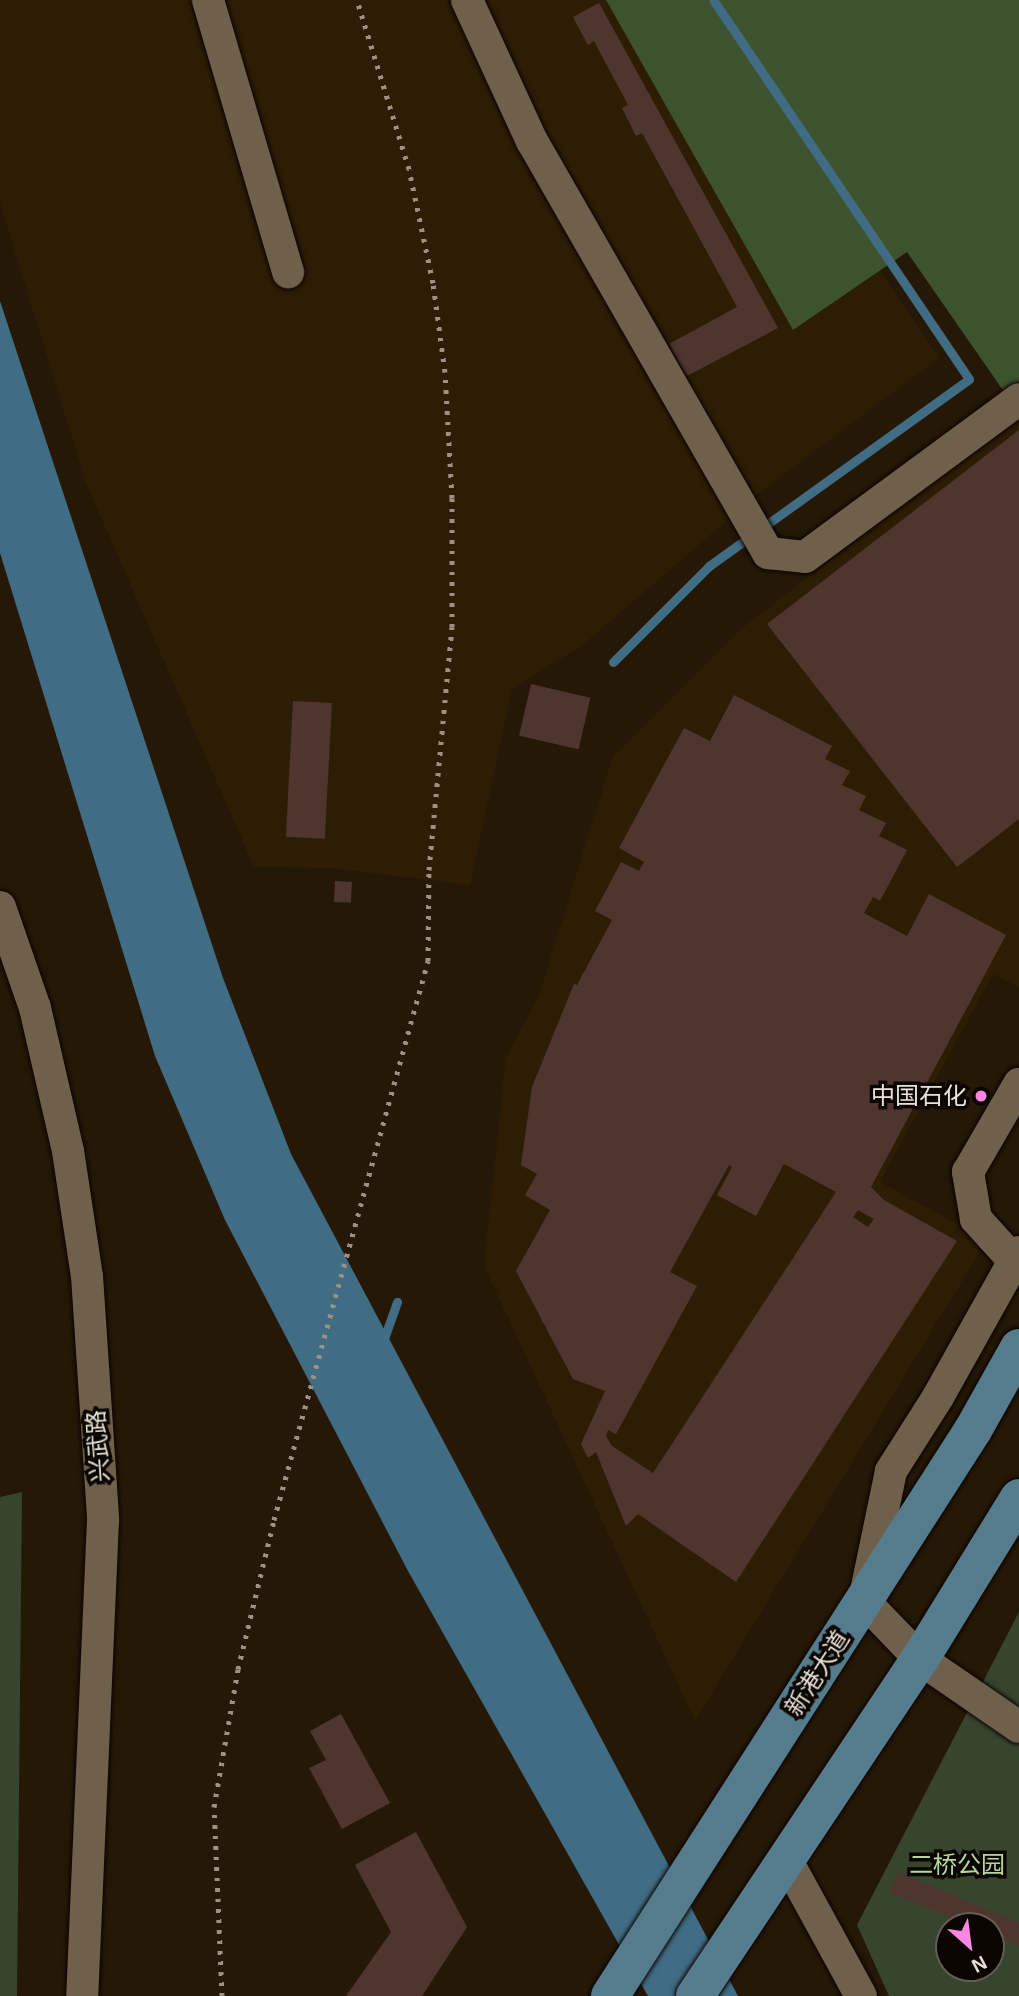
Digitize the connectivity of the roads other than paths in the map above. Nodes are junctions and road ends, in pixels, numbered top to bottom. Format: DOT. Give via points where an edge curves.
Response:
graph roads {
  1 [pos="208,0"];
  2 [pos="467,0"];
  3 [pos="288,272"];
  4 [pos="1019,399"];
  5 [pos="0,907"];
  6 [pos="1019,1084"];
  7 [pos="1017,1256"];
  8 [pos="1019,1348"];
  9 [pos="1019,1498"];
  10 [pos="864,1601"];
  11 [pos="920,1659"];
  12 [pos="1019,1727"];
  13 [pos="786,1860"];
  14 [pos="82,1996"];
  15 [pos="610,1996"];
  16 [pos="695,1996"];
  17 [pos="861,1996"];
  1 -- 3 [label="street"];
  2 -- 4 [label="street" via="531,141 768,554 805,557"];
  5 -- 14 [label="street, 兴武路" via="38,1021 68,1151 88,1276 103,1520"];
  6 -- 7 [label="street" via="968,1172 976,1219"];
  7 -- 10 [label="street" via="891,1471"];
  8 -- 10 [label="main road, 新港大道" via="973,1430"];
  9 -- 11 [label="main road"];
  10 -- 11 [label="street"];
  10 -- 15 [label="main road, 新港大道"];
  11 -- 12 [label="street"];
  11 -- 13 [label="main road"];
  13 -- 16 [label="main road"];
  13 -- 17 [label="street"];
}
